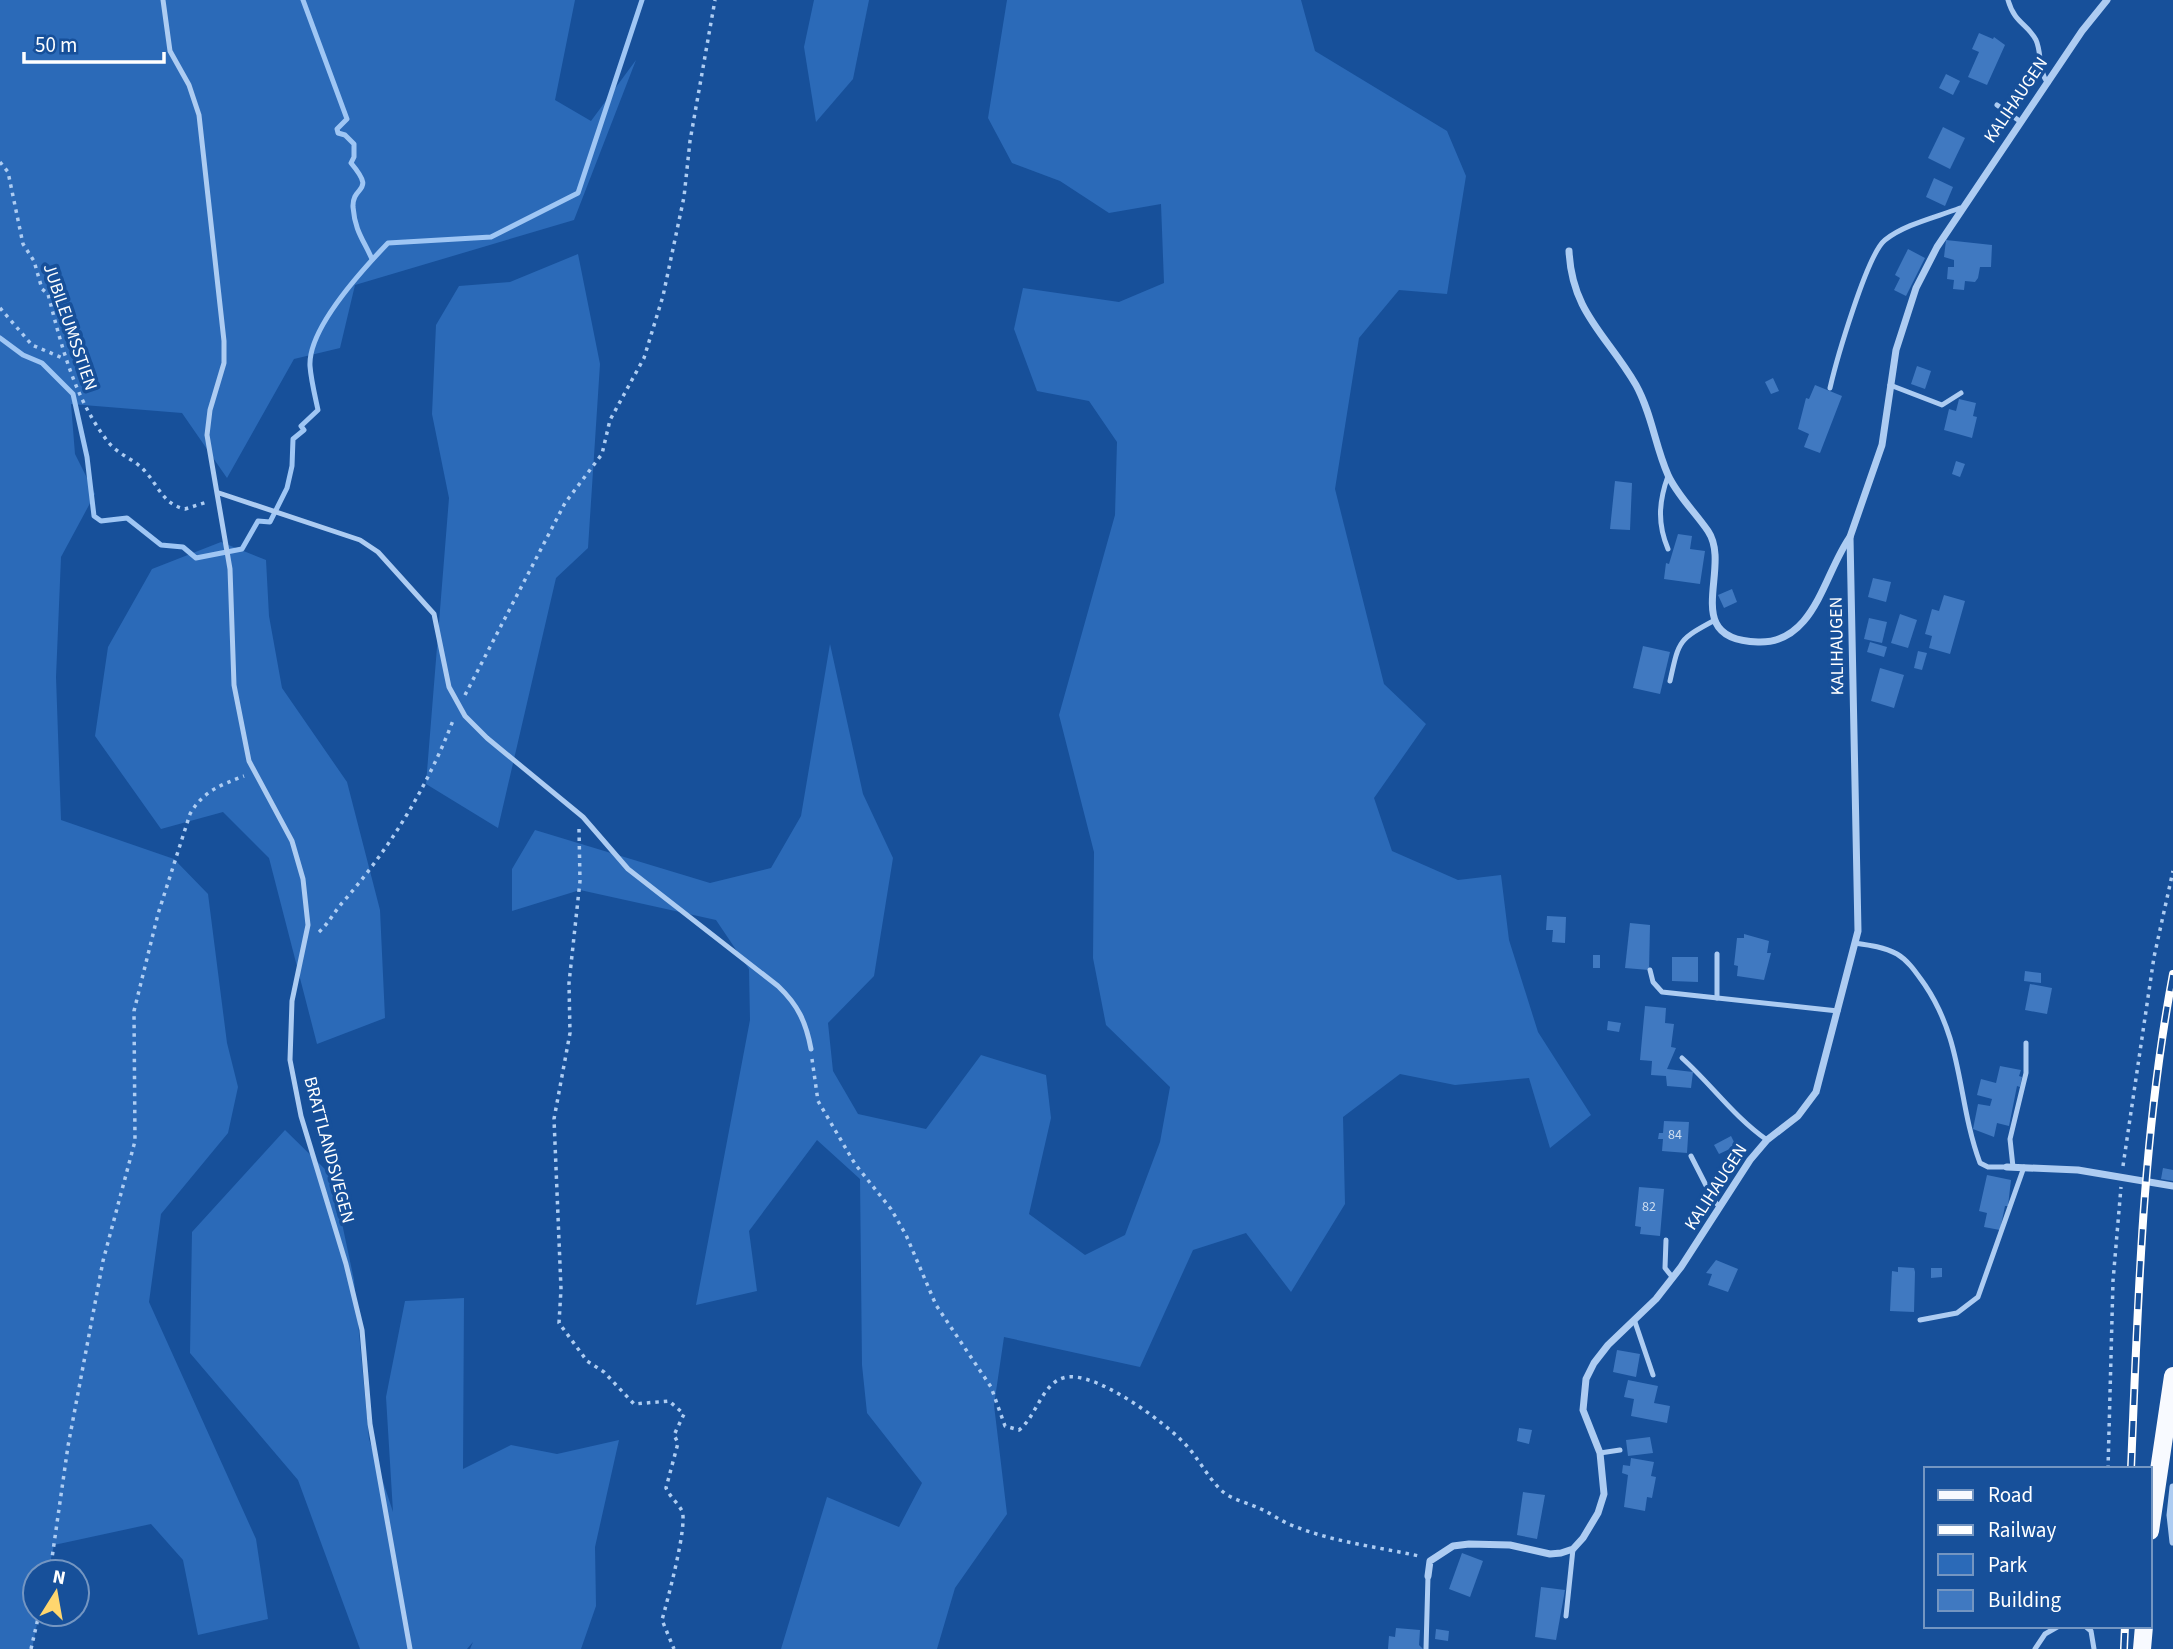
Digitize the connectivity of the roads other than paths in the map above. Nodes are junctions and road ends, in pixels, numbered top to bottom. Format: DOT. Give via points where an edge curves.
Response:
graph roads {
  1 [pos="163,0"];
  2 [pos="2008,0"];
  3 [pos="2107,0"];
  4 [pos="2048,83"];
  5 [pos="1997,105"];
  6 [pos="2021,122"];
  7 [pos="1960,208"];
  8 [pos="1569,251"];
  9 [pos="1890,385"];
  10 [pos="1830,388"];
  11 [pos="1961,393"];
  12 [pos="1668,476"];
  13 [pos="219,493"];
  14 [pos="1850,537"];
  15 [pos="1668,549"];
  16 [pos="1714,620"];
  17 [pos="1670,681"];
  18 [pos="1856,943"];
  19 [pos="1717,954"];
  20 [pos="1650,970"];
  21 [pos="1717,998"];
  22 [pos="1838,1011"];
  23 [pos="2026,1043"];
  24 [pos="811,1049"];
  25 [pos="1682,1058"];
  26 [pos="1767,1140"];
  27 [pos="1691,1156"];
  28 [pos="2010,1167"];
  29 [pos="2024,1167"];
  30 [pos="2173,1186"];
  31 [pos="1720,1208"];
  32 [pos="1666,1240"];
  33 [pos="1673,1278"];
  34 [pos="1920,1320"];
  35 [pos="1635,1322"];
  36 [pos="1653,1375"];
  37 [pos="2173,1376"];
  38 [pos="1620,1450"];
  39 [pos="1600,1453"];
  40 [pos="2173,1487"];
  41 [pos="2152,1518"];
  42 [pos="2173,1542"];
  43 [pos="1573,1549"];
  44 [pos="1428,1576"];
  45 [pos="1566,1616"];
  46 [pos="2056,1628"];
  47 [pos="2087,1628"];
  48 [pos="2144,1628"];
  49 [pos="410,1649"];
  50 [pos="1426,1649"];
  51 [pos="2035,1649"];
  52 [pos="2094,1649"];
  53 [pos="2142,1649"];
  1 -- 13 [label="lane, BRATTLANDSVEGEN" via="170,51 196,105 203,154 224,341 224,363 207,435"];
  2 -- 4 [label="lane" via="2014,17 2035,38"];
  3 -- 4 [label="street, KALIHAUGEN"];
  4 -- 6 [label="street, KALIHAUGEN"];
  5 -- 6 [label="lane"];
  6 -- 7 [label="street, KALIHAUGEN"];
  7 -- 9 [label="street, KALIHAUGEN" via="1916,288"];
  7 -- 10 [label="lane" via="1891,236 1879,246"];
  8 -- 12 [label="street" via="1576,297 1636,386 1658,437"];
  9 -- 11 [label="lane" via="1942,405"];
  9 -- 14 [label="street, KALIHAUGEN" via="1882,445"];
  12 -- 15 [label="lane" via="1660,516"];
  12 -- 16 [label="street" via="1710,533"];
  13 -- 24 [label="lane" via="360,540 377,552 434,614 449,687 459,707 487,738 578,813 628,869 796,1003"];
  13 -- 49 [label="lane, BRATTLANDSVEGEN" via="230,569 234,685 249,761 292,841 303,879 308,925 292,1001 290,1060 301,1116 362,1330 370,1424"];
  14 -- 16 [label="street, KALIHAUGEN" via="1836,556 1810,614 1789,635 1745,640 1729,635"];
  14 -- 18 [label="street, KALIHAUGEN"];
  16 -- 17 [label="lane" via="1685,637"];
  18 -- 22 [label="street, KALIHAUGEN"];
  18 -- 28 [label="lane" via="1900,956 1935,1000 1952,1038 1970,1137 1980,1163"];
  19 -- 21 [label="lane"];
  20 -- 21 [label="lane" via="1662,992"];
  21 -- 22 [label="lane"];
  22 -- 26 [label="street, KALIHAUGEN" via="1816,1092 1798,1116"];
  23 -- 28 [label="lane" via="2026,1073 2010,1139"];
  25 -- 26 [label="lane"];
  26 -- 31 [label="street, KALIHAUGEN"];
  27 -- 31 [label="lane"];
  28 -- 29 [label="street"];
  29 -- 30 [label="street" via="2078,1170"];
  29 -- 34 [label="lane" via="1978,1297 1957,1313"];
  31 -- 33 [label="street, KALIHAUGEN"];
  32 -- 33 [label="lane" via="1665,1268"];
  33 -- 35 [label="street, KALIHAUGEN"];
  35 -- 36 [label="lane"];
  35 -- 39 [label="street, KALIHAUGEN" via="1608,1345 1587,1379 1583,1410"];
  37 -- 41 [label="main road"];
  38 -- 39 [label="lane"];
  39 -- 43 [label="street, KALIHAUGEN" via="1604,1494 1598,1513"];
  40 -- 42 [label="street"];
  43 -- 44 [label="street" via="1550,1554 1510,1545 1452,1546 1430,1561"];
  43 -- 45 [label="lane"];
  44 -- 50 [label="lane"];
  46 -- 51 [label="lane"];
  47 -- 52 [label="lane"];
  48 -- 53 [label="main road"];
}
